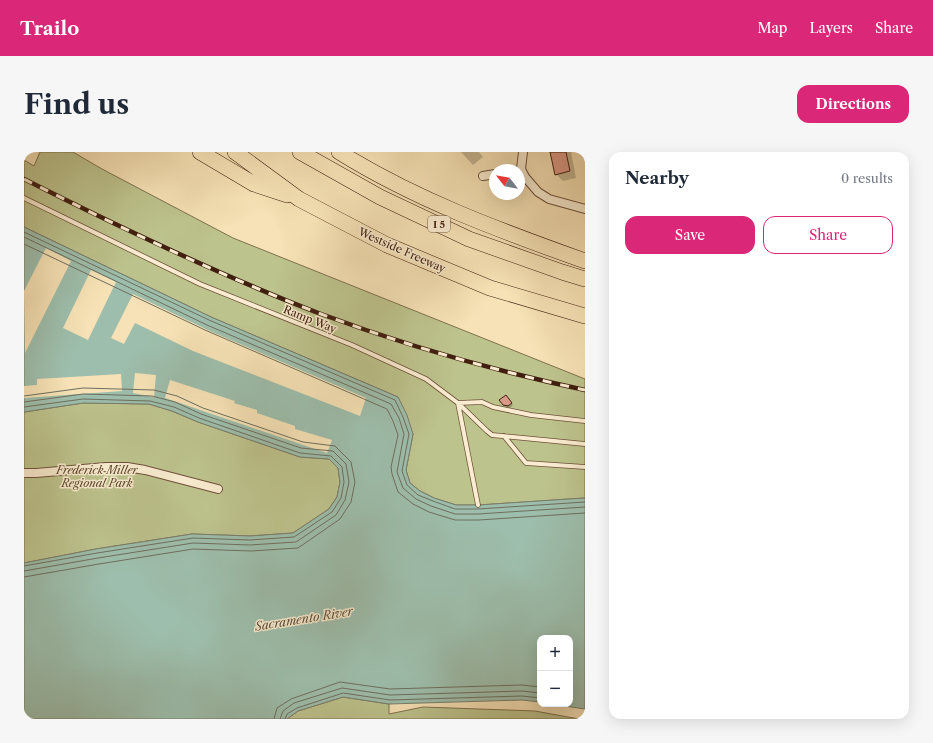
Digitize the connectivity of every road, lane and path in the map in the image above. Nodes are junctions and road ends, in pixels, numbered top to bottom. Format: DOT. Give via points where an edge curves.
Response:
graph roads {
  1 [pos="200,152"];
  2 [pos="235,152"];
  3 [pos="300,152"];
  4 [pos="339,152"];
  5 [pos="523,152"];
  6 [pos="520,164"];
  7 [pos="489,175"];
  8 [pos="482,176"];
  9 [pos="525,178"];
  10 [pos="24,198"];
  11 [pos="300,199"];
  12 [pos="585,209"];
  13 [pos="585,261"];
  14 [pos="585,279"];
  15 [pos="585,316"];
  16 [pos="458,403"];
  17 [pos="585,421"];
  18 [pos="503,436"];
  19 [pos="585,444"];
  20 [pos="585,468"];
  21 [pos="24,473"];
  22 [pos="218,488"];
  23 [pos="478,505"];
  1 -- 11 [label="highway" via="254,184"];
  2 -- 11 [label="highway, Westside Freeway"];
  3 -- 14 [label="highway, I 5" via="380,197 469,238"];
  4 -- 13 [label="highway" via="368,170 447,208"];
  5 -- 6 [label="street"];
  7 -- 8 [label="street"];
  9 -- 12 [label="street" via="549,199"];
  10 -- 16 [label="lane, Ramp Way" via="200,284 352,345 426,379"];
  11 -- 15 [label="highway, Westside Freeway" via="387,245 490,288"];
  16 -- 17 [label="lane" via="482,402 493,407 531,415"];
  16 -- 18 [label="lane, Ramp Way" via="492,435"];
  16 -- 23 [label="lane"];
  18 -- 19 [label="lane, Ramp Way"];
  18 -- 20 [label="lane" via="526,463"];
  21 -- 22 [label="street" via="127,467"];
}
